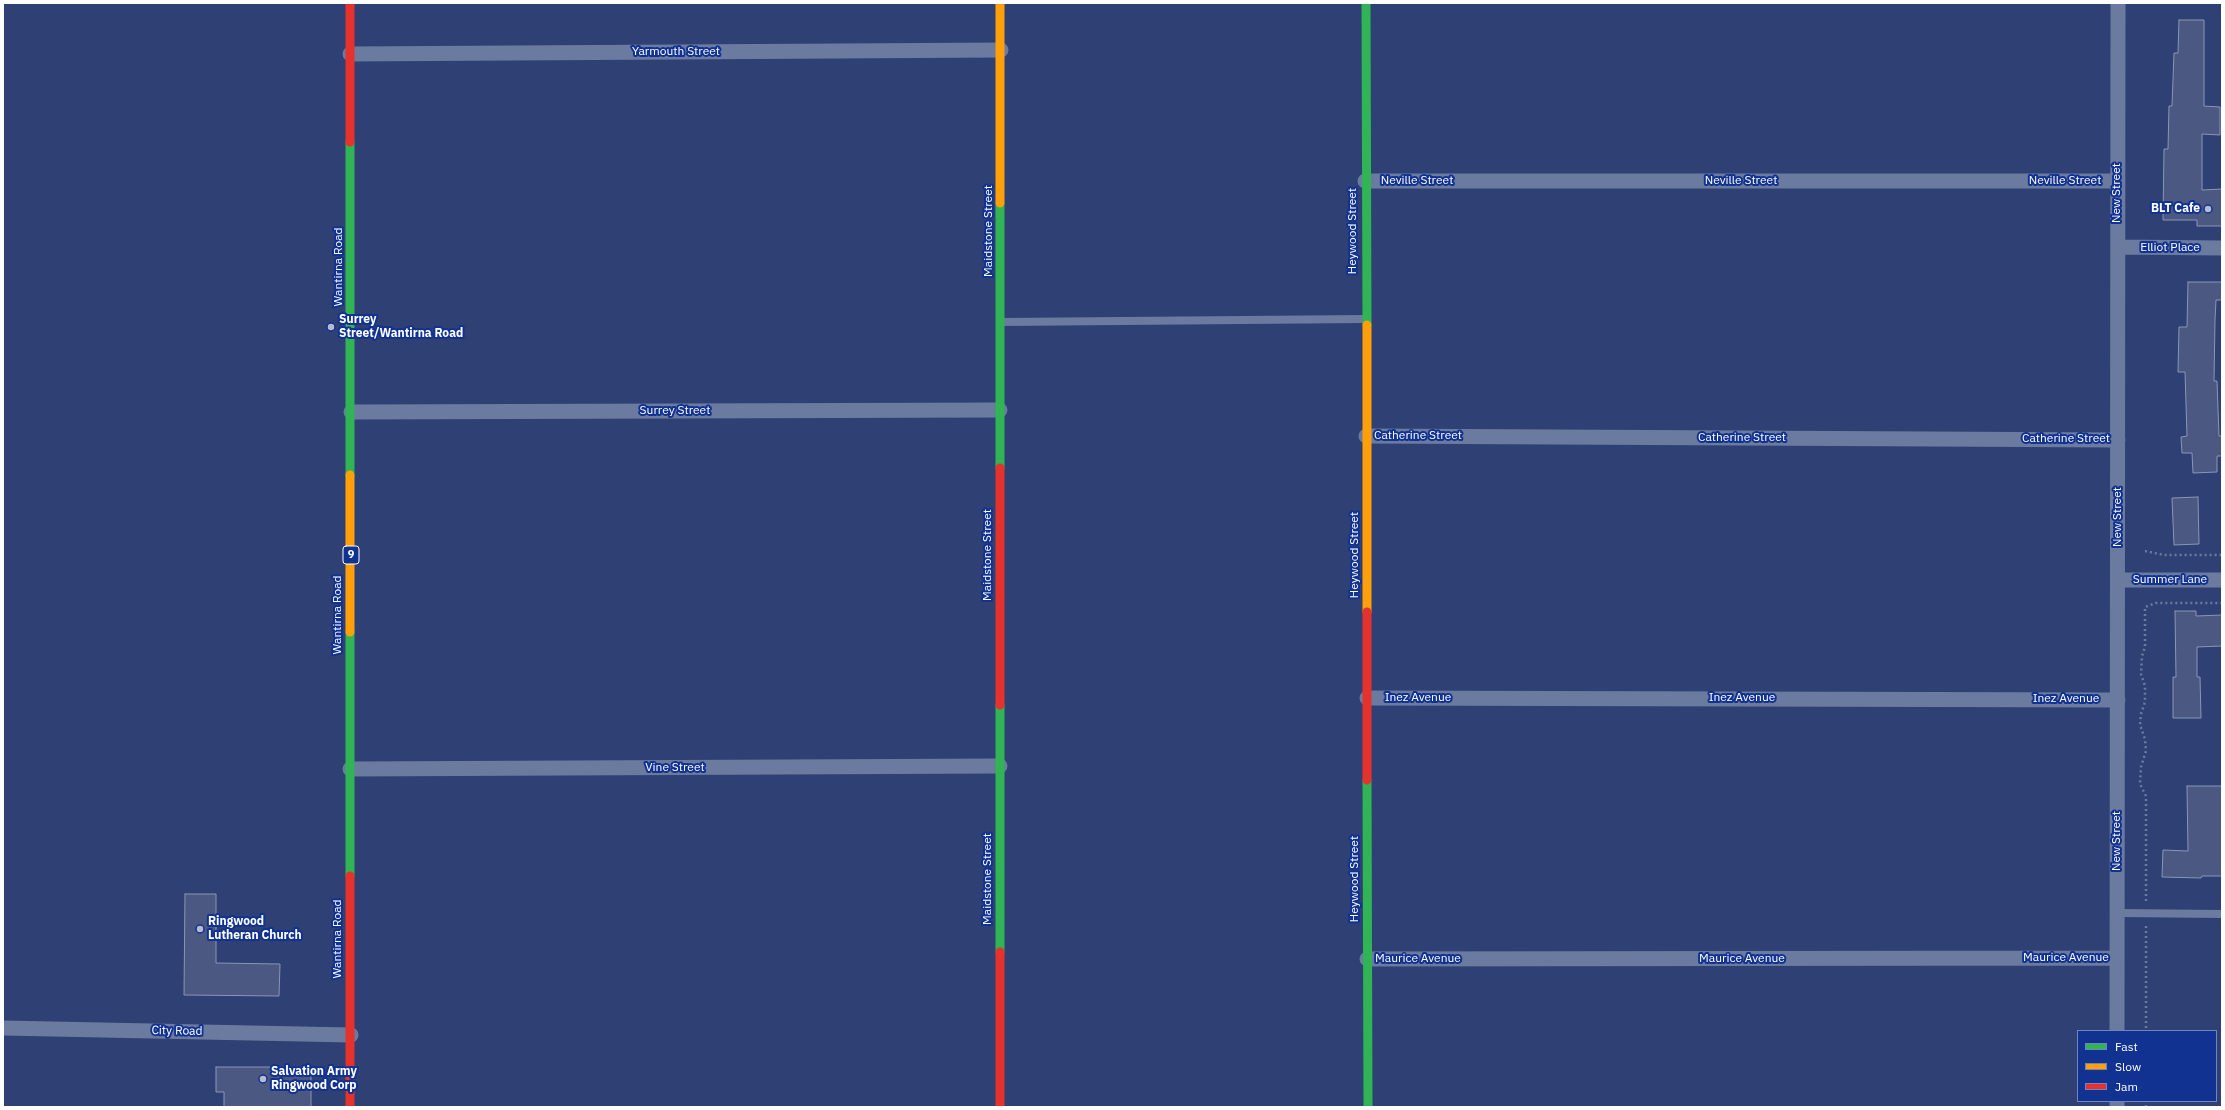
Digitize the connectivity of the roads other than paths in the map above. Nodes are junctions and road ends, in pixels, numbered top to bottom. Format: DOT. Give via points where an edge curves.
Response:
graph roads {
  1 [pos="350,3"];
  2 [pos="1000,3"];
  3 [pos="1366,3"];
  4 [pos="2118,3"];
  5 [pos="1001,50"];
  6 [pos="350,54"];
  7 [pos="1365,181"];
  8 [pos="2117,181"];
  9 [pos="2118,248"];
  10 [pos="2222,248"];
  11 [pos="1366,319"];
  12 [pos="1000,322"];
  13 [pos="1000,410"];
  14 [pos="351,412"];
  15 [pos="1366,436"];
  16 [pos="2118,440"];
  17 [pos="2118,580"];
  18 [pos="2222,580"];
  19 [pos="1367,698"];
  20 [pos="2118,700"];
  21 [pos="1000,766"];
  22 [pos="350,769"];
  23 [pos="2118,913"];
  24 [pos="2222,914"];
  25 [pos="2117,958"];
  26 [pos="1367,959"];
  27 [pos="3,1028"];
  28 [pos="2117,1030"];
  29 [pos="351,1035"];
  30 [pos="350,1107"];
  31 [pos="1000,1107"];
  32 [pos="1368,1107"];
  1 -- 6 [label="street, Wantirna Road / 9"];
  2 -- 5 [label="street, Maidstone Street"];
  3 -- 7 [label="street, Heywood Street"];
  4 -- 8 [label="street, New Street"];
  5 -- 6 [label="street, Yarmouth Street"];
  5 -- 12 [label="street, Maidstone Street"];
  6 -- 14 [label="street, Wantirna Road / 9"];
  7 -- 8 [label="street, Neville Street"];
  7 -- 11 [label="street, Heywood Street"];
  8 -- 9 [label="street, New Street"];
  9 -- 10 [label="street, Elliot Place"];
  9 -- 16 [label="street, New Street"];
  11 -- 12 [label="lane"];
  11 -- 15 [label="street, Heywood Street"];
  12 -- 13 [label="street, Maidstone Street"];
  13 -- 14 [label="street, Surrey Street"];
  13 -- 21 [label="street, Maidstone Street"];
  14 -- 22 [label="street, Wantirna Road / 9"];
  15 -- 16 [label="street, Catherine Street"];
  15 -- 19 [label="street, Heywood Street"];
  16 -- 17 [label="street, New Street"];
  17 -- 18 [label="street, Summer Lane"];
  17 -- 20 [label="street, New Street"];
  19 -- 20 [label="street, Inez Avenue"];
  19 -- 26 [label="street, Heywood Street"];
  20 -- 23 [label="street, New Street"];
  21 -- 22 [label="street, Vine Street"];
  21 -- 31 [label="street, Maidstone Street"];
  22 -- 29 [label="street, Wantirna Road / 9"];
  23 -- 24 [label="lane"];
  23 -- 25 [label="street, New Street"];
  25 -- 26 [label="street, Maurice Avenue"];
  25 -- 28 [label="street, New Street"];
  26 -- 32 [label="street, Heywood Street"];
  27 -- 29 [label="street, City Road"];
  29 -- 30 [label="street, Wantirna Road / 9"];
}
